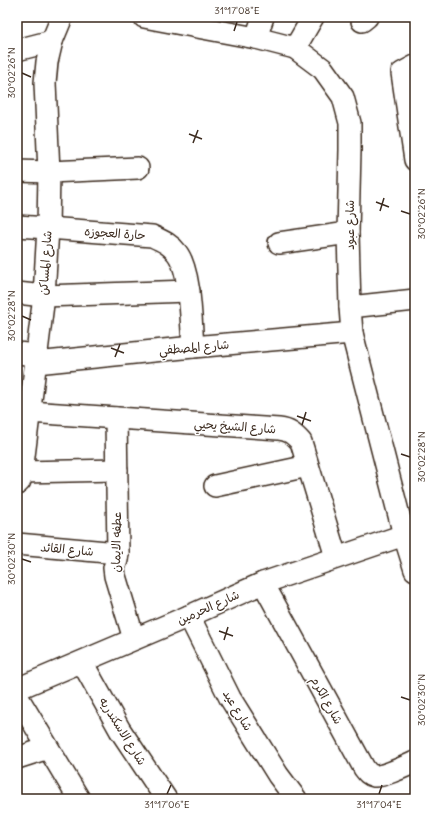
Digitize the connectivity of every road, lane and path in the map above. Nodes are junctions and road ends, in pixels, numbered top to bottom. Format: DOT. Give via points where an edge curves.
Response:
graph roads {
  1 [pos="62,17"];
  2 [pos="144,17"];
  3 [pos="263,17"];
  4 [pos="313,17"];
  5 [pos="256,38"];
  6 [pos="52,41"];
  7 [pos="295,48"];
  8 [pos="17,50"];
  9 [pos="408,70"];
  10 [pos="415,160"];
  11 [pos="138,168"];
  12 [pos="17,171"];
  13 [pos="49,172"];
  14 [pos="17,226"];
  15 [pos="48,228"];
  16 [pos="348,233"];
  17 [pos="279,243"];
  18 [pos="189,291"];
  19 [pos="17,293"];
  20 [pos="44,296"];
  21 [pos="415,300"];
  22 [pos="350,308"];
  23 [pos="352,333"];
  24 [pos="193,346"];
  25 [pos="30,357"];
  26 [pos="23,411"];
  27 [pos="116,418"];
  28 [pos="308,466"];
  29 [pos="117,470"];
  30 [pos="20,478"];
  31 [pos="215,486"];
  32 [pos="404,535"];
  33 [pos="17,544"];
  34 [pos="118,553"];
  35 [pos="336,558"];
  36 [pos="415,570"];
  37 [pos="263,583"];
  38 [pos="189,616"];
  39 [pos="134,639"];
  40 [pos="82,662"];
  41 [pos="17,689"];
  42 [pos="17,696"];
  43 [pos="48,748"];
  44 [pos="17,758"];
  45 [pos="415,762"];
  46 [pos="79,799"];
  47 [pos="166,799"];
  48 [pos="296,799"];
  1 -- 6 [label="street, شارع المساكن"];
  2 -- 5 [label="street, شارع عبود"];
  3 -- 5 [label="street"];
  4 -- 7 [label="street"];
  5 -- 7 [label="street, شارع عبود"];
  6 -- 8 [label="street"];
  6 -- 13 [label="street, شارع المساكن" via="44,82"];
  7 -- 16 [label="street, شارع عبود" via="323,69 343,98 350,123"];
  9 -- 10 [label="street"];
  11 -- 13 [label="street"];
  12 -- 13 [label="street"];
  13 -- 15 [label="street, شارع المساكن"];
  14 -- 15 [label="street, حارة العجوزه"];
  15 -- 18 [label="street, حارة العجوزه" via="152,236 167,242 178,254 185,268"];
  15 -- 20 [label="street, شارع المساكن"];
  16 -- 17 [label="street"];
  16 -- 22 [label="street, شارع عبود"];
  18 -- 20 [label="street"];
  18 -- 24 [label="street, حارة العجوزه"];
  19 -- 20 [label="street"];
  20 -- 25 [label="street, شارع المساكن"];
  21 -- 22 [label="street"];
  22 -- 23 [label="street, شارع عبود"];
  23 -- 24 [label="street, شارع المصطفي"];
  23 -- 32 [label="street, شارع عبود"];
  24 -- 25 [label="street, شارع المصطفي"];
  25 -- 26 [label="street, شارع المساكن"];
  26 -- 27 [label="street, شارع الشيخ يحيي"];
  26 -- 30 [label="street, شارع المساكن"];
  27 -- 28 [label="street, شارع الشيخ يحيي" via="288,430 301,442"];
  27 -- 29 [label="street, عطفه الايمان"];
  28 -- 31 [label="street"];
  28 -- 35 [label="street, شارع الشيخ يحيي"];
  29 -- 30 [label="street"];
  29 -- 34 [label="street, عطفه الايمان"];
  32 -- 35 [label="street, شارع الحرمين"];
  32 -- 36 [label="street, شارع عبود"];
  33 -- 34 [label="street, شارع القائد"];
  34 -- 39 [label="street, عطفه الايمان" via="114,568 115,576"];
  35 -- 37 [label="street, شارع الحرمين"];
  37 -- 38 [label="street, شارع الحرمين"];
  37 -- 45 [label="street, شارع الكرم" via="368,773 374,776 381,775"];
  38 -- 39 [label="street, شارع الحرمين"];
  38 -- 48 [label="street, شارع عيد" via="230,698"];
  39 -- 40 [label="street, شارع الحرمين"];
  40 -- 41 [label="street, شارع الحرمين"];
  40 -- 47 [label="street, شارع الاسكندريه" via="120,730"];
  42 -- 43 [label="street"];
  43 -- 44 [label="street"];
  43 -- 46 [label="street"];
}
